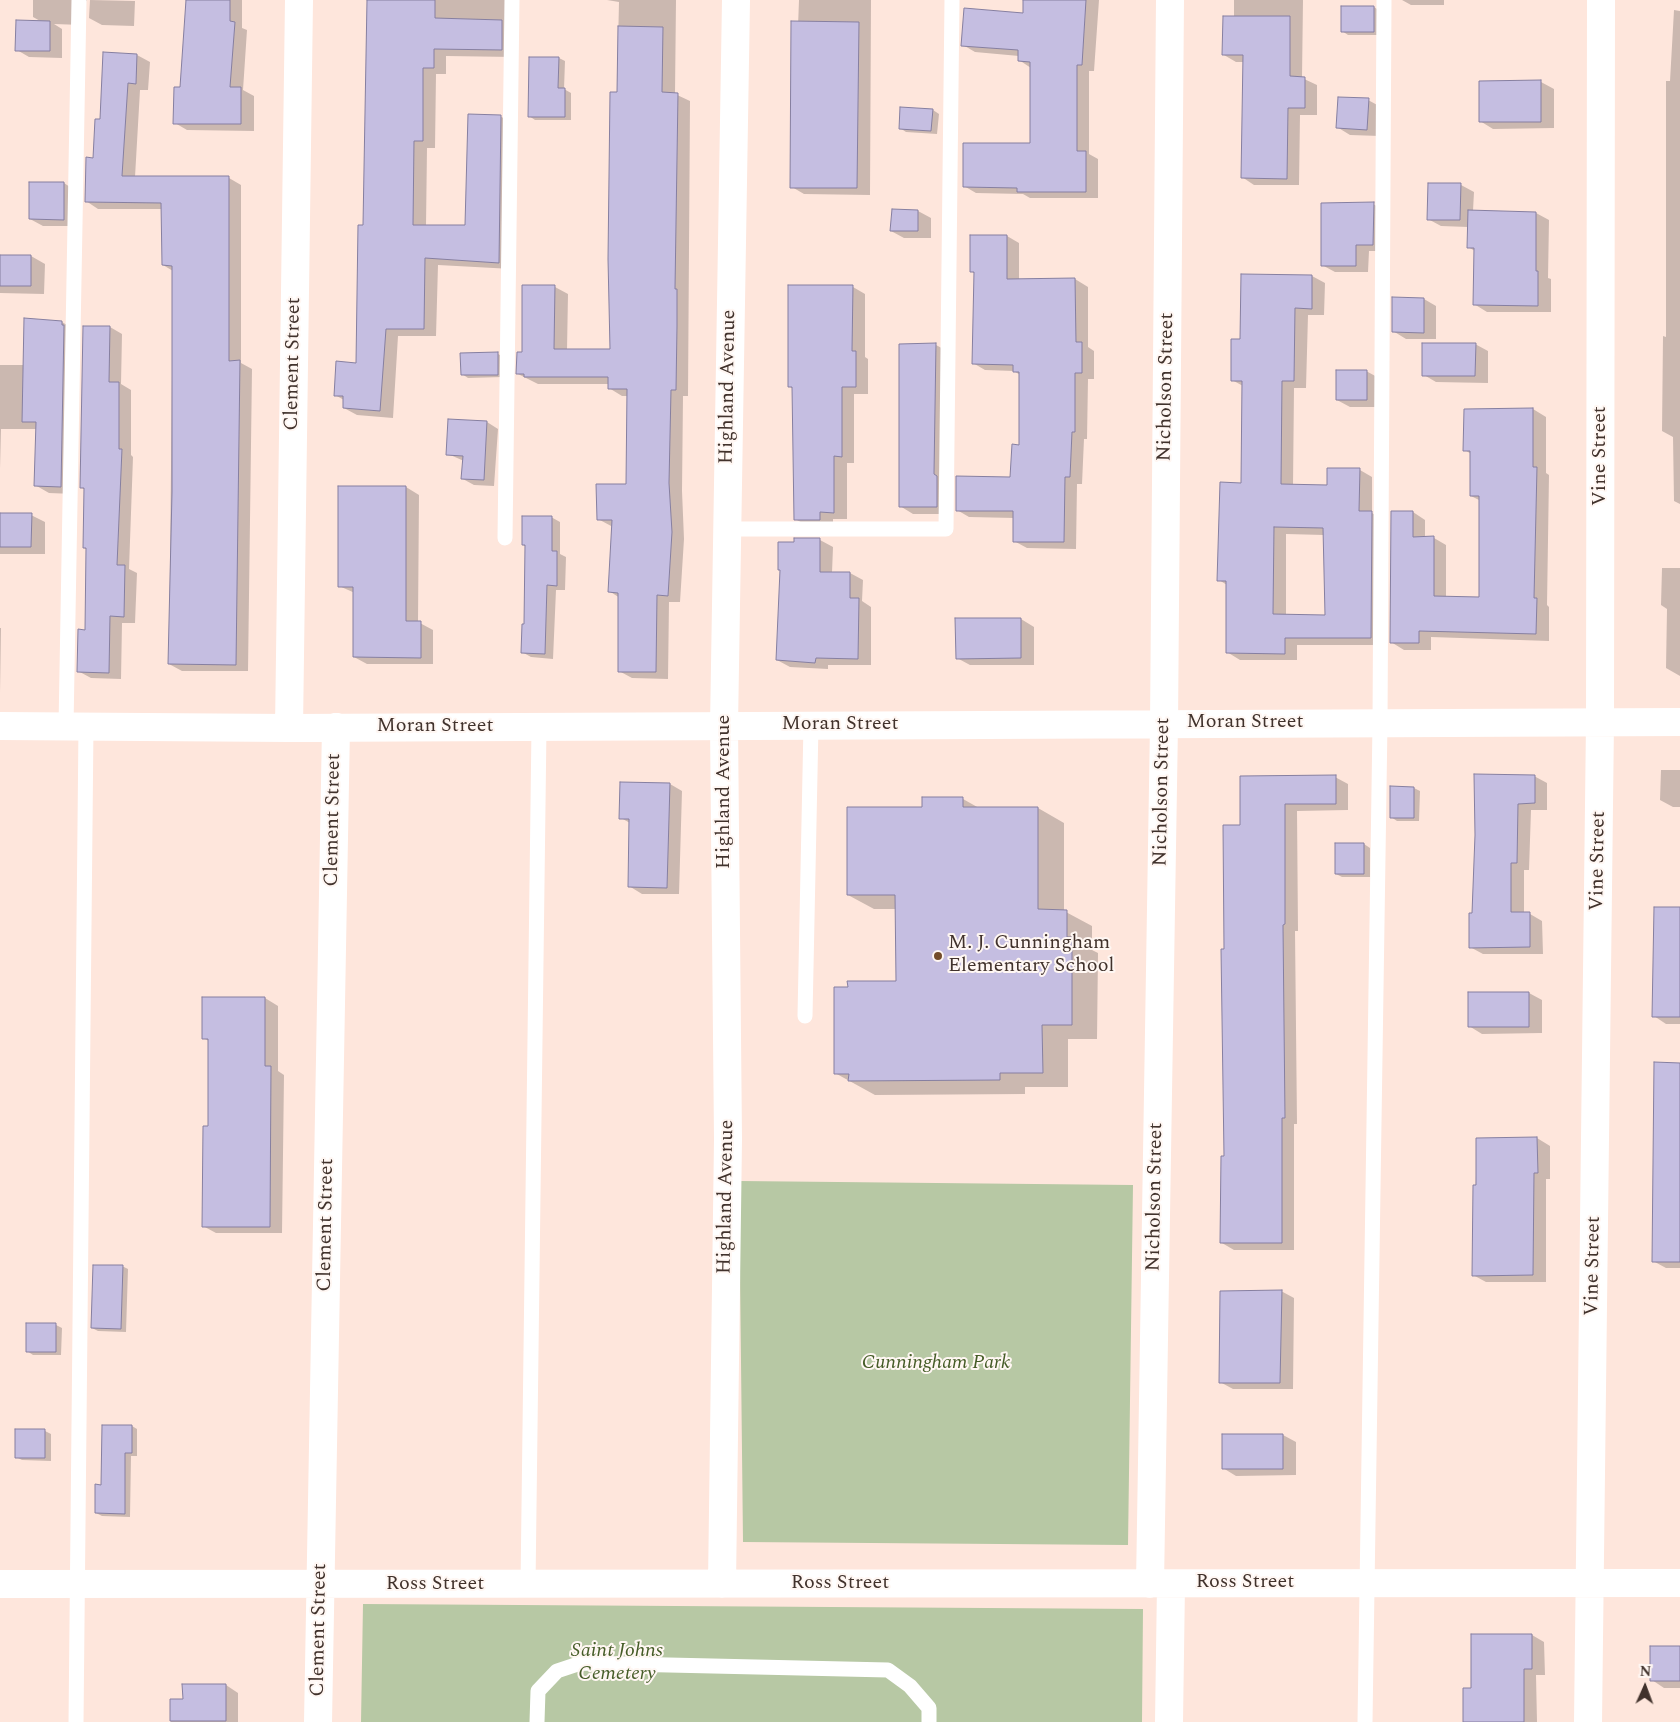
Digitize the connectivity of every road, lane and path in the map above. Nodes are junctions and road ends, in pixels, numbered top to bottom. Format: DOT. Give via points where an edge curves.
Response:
graph roads {
  1 [pos="79,0"];
  2 [pos="298,0"];
  3 [pos="512,0"];
  4 [pos="736,0"];
  5 [pos="952,0"];
  6 [pos="1170,0"];
  7 [pos="1384,0"];
  8 [pos="1601,0"];
  9 [pos="727,530"];
  10 [pos="505,538"];
  11 [pos="1600,722"];
  12 [pos="1680,722"];
  13 [pos="1380,723"];
  14 [pos="1164,724"];
  15 [pos="811,725"];
  16 [pos="0,726"];
  17 [pos="76,726"];
  18 [pos="724,726"];
  19 [pos="336,727"];
  20 [pos="539,727"];
  21 [pos="290,728"];
  22 [pos="805,1016"];
  23 [pos="1369,1583"];
  24 [pos="1590,1583"];
  25 [pos="1680,1583"];
  26 [pos="0,1584"];
  27 [pos="77,1584"];
  28 [pos="722,1584"];
  29 [pos="1161,1584"];
  30 [pos="321,1585"];
  31 [pos="528,1585"];
  32 [pos="76,1722"];
  33 [pos="318,1722"];
  34 [pos="537,1722"];
  35 [pos="929,1722"];
  36 [pos="1169,1722"];
  37 [pos="1365,1722"];
  38 [pos="1588,1722"];
  1 -- 17 [label="lane"];
  2 -- 21 [label="street, Clement Street"];
  3 -- 10 [label="lane"];
  4 -- 9 [label="street, Highland Avenue"];
  5 -- 9 [label="lane" via="946,529"];
  6 -- 14 [label="street, Nicholson Street"];
  7 -- 13 [label="lane"];
  8 -- 11 [label="street, Vine Street"];
  9 -- 18 [label="street, Highland Avenue"];
  11 -- 12 [label="street, Moran Street"];
  11 -- 13 [label="street, Moran Street"];
  11 -- 24 [label="street, Vine Street"];
  13 -- 14 [label="street, Moran Street"];
  13 -- 23 [label="lane" via="1369,1374"];
  14 -- 15 [label="street, Moran Street"];
  14 -- 29 [label="street, Nicholson Street"];
  15 -- 18 [label="street, Moran Street"];
  15 -- 22 [label="lane"];
  16 -- 17 [label="street, Moran Street"];
  17 -- 21 [label="street, Moran Street"];
  17 -- 27 [label="lane"];
  18 -- 20 [label="street, Moran Street"];
  18 -- 28 [label="street, Highland Avenue" via="728,1139"];
  19 -- 20 [label="street, Moran Street"];
  19 -- 21 [label="street, Moran Street"];
  19 -- 30 [label="street, Clement Street"];
  20 -- 31 [label="lane"];
  23 -- 24 [label="street, Ross Street"];
  23 -- 29 [label="street, Ross Street"];
  23 -- 37 [label="lane"];
  24 -- 25 [label="street, Ross Street"];
  24 -- 38 [label="street, Vine Street"];
  26 -- 27 [label="street, Ross Street"];
  27 -- 30 [label="street, Ross Street"];
  27 -- 32 [label="lane"];
  28 -- 29 [label="street, Ross Street"];
  28 -- 31 [label="street, Ross Street"];
  29 -- 36 [label="street, Nicholson Street"];
  30 -- 31 [label="street, Ross Street"];
  30 -- 33 [label="street, Clement Street"];
  34 -- 35 [label="lane" via="538,1691 558,1671 581,1663 888,1670 910,1686 929,1708"];
}
